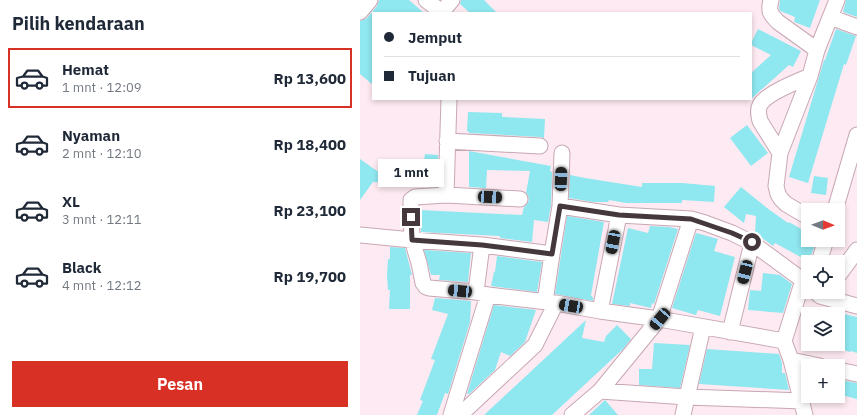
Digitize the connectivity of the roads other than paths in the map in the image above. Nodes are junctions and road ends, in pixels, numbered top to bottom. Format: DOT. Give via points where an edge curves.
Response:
graph roads {
  1 [pos="370,0"];
  2 [pos="426,0"];
  3 [pos="452,0"];
  4 [pos="771,0"];
  5 [pos="837,0"];
  6 [pos="360,12"];
  7 [pos="441,12"];
  8 [pos="443,12"];
  9 [pos="830,18"];
  10 [pos="857,27"];
  11 [pos="817,50"];
  12 [pos="810,76"];
  13 [pos="449,100"];
  14 [pos="857,135"];
  15 [pos="447,141"];
  16 [pos="540,146"];
  17 [pos="562,153"];
  18 [pos="780,153"];
  19 [pos="446,195"];
  20 [pos="520,199"];
  21 [pos="837,203"];
  22 [pos="560,206"];
  23 [pos="801,213"];
  24 [pos="619,215"];
  25 [pos="691,219"];
  26 [pos="360,235"];
  27 [pos="412,240"];
  28 [pos="752,242"];
  29 [pos="482,245"];
  30 [pos="857,250"];
  31 [pos="552,254"];
  32 [pos="845,266"];
  33 [pos="801,279"];
  34 [pos="801,293"];
  35 [pos="482,294"];
  36 [pos="837,299"];
  37 [pos="550,303"];
  38 [pos="857,306"];
  39 [pos="600,311"];
  40 [pos="660,319"];
  41 [pos="703,327"];
  42 [pos="730,332"];
  43 [pos="784,341"];
  44 [pos="791,360"];
  45 [pos="801,362"];
  46 [pos="845,371"];
  47 [pos="857,374"];
  48 [pos="600,391"];
  49 [pos="687,397"];
  50 [pos="804,408"];
  51 [pos="451,415"];
  52 [pos="460,415"];
  53 [pos="572,415"];
  54 [pos="683,415"];
  1 -- 6 [label="street"];
  2 -- 7 [label="street"];
  3 -- 8 [label="street"];
  4 -- 11 [label="street" via="772,17"];
  5 -- 9 [label="street"];
  9 -- 10 [label="street"];
  9 -- 11 [label="street"];
  11 -- 12 [label="street"];
  12 -- 18 [label="street"];
  12 -- 18 [label="street" via="780,90 759,105 758,115 762,126"];
  13 -- 15 [label="street"];
  14 -- 21 [label="street"];
  15 -- 16 [label="street"];
  15 -- 19 [label="street"];
  17 -- 22 [label="street"];
  18 -- 23 [label="street" via="776,186 778,194 786,204"];
  19 -- 20 [label="street"];
  19 -- 27 [label="street" via="415,197 411,200"];
  22 -- 24 [label="street"];
  22 -- 31 [label="street"];
  24 -- 25 [label="street"];
  24 -- 39 [label="street"];
  25 -- 28 [label="street"];
  25 -- 40 [label="street"];
  26 -- 27 [label="street"];
  27 -- 29 [label="street"];
  27 -- 35 [label="street" via="424,285 429,288"];
  28 -- 33 [label="street"];
  28 -- 42 [label="street"];
  29 -- 31 [label="street"];
  29 -- 35 [label="street"];
  30 -- 32 [label="street"];
  31 -- 37 [label="street"];
  34 -- 43 [label="street"];
  35 -- 37 [label="street"];
  35 -- 51 [label="street"];
  36 -- 38 [label="street"];
  37 -- 39 [label="street"];
  37 -- 52 [label="street" via="535,344"];
  39 -- 40 [label="street"];
  40 -- 41 [label="street"];
  40 -- 48 [label="street"];
  41 -- 42 [label="street"];
  41 -- 49 [label="street"];
  42 -- 43 [label="street"];
  43 -- 44 [label="street"];
  44 -- 45 [label="street"];
  44 -- 50 [label="street"];
  46 -- 47 [label="street"];
  48 -- 49 [label="street"];
  48 -- 53 [label="street"];
  49 -- 50 [label="street"];
  49 -- 54 [label="street"];
}
